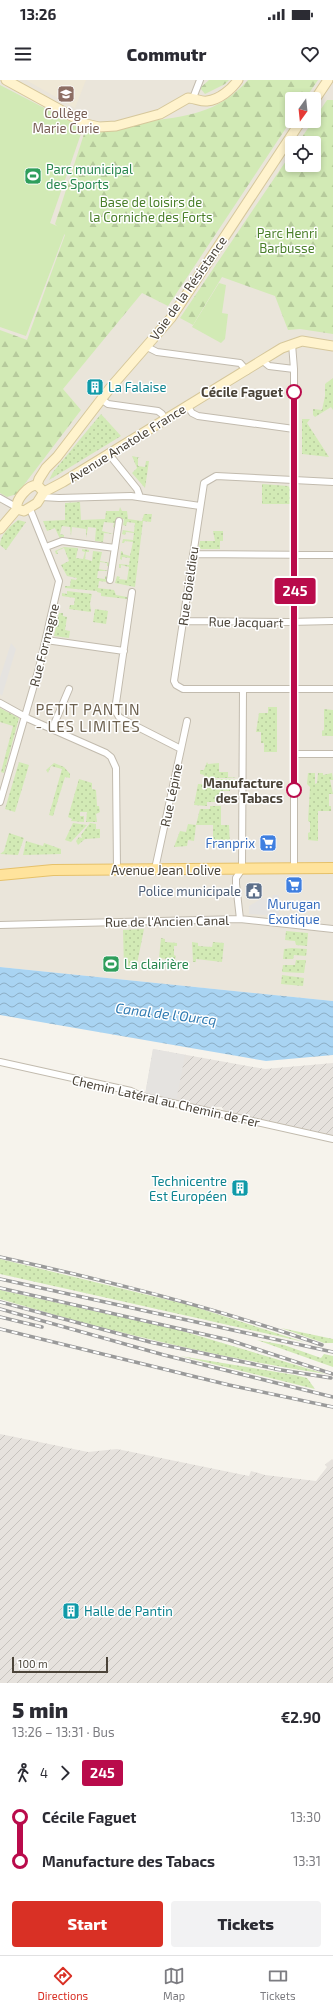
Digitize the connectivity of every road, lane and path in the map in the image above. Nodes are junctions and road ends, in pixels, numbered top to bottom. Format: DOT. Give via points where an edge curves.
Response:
graph roads {
  1 [pos="6,80"];
  2 [pos="200,80"];
  3 [pos="238,80"];
  4 [pos="328,80"];
  5 [pos="320,92"];
  6 [pos="193,98"];
  7 [pos="296,128"];
  8 [pos="292,344"];
  9 [pos="333,346"];
  10 [pos="147,347"];
  11 [pos="262,361"];
  12 [pos="294,369"];
  13 [pos="247,371"];
  14 [pos="101,399"];
  15 [pos="187,405"];
  16 [pos="165,419"];
  17 [pos="294,429"];
  18 [pos="108,453"];
  19 [pos="294,481"];
  20 [pos="333,482"];
  21 [pos="41,491"];
  22 [pos="140,497"];
  23 [pos="0,498"];
  24 [pos="200,506"];
  25 [pos="17,508"];
  26 [pos="30,509"];
  27 [pos="119,521"];
  28 [pos="0,529"];
  29 [pos="46,547"];
  30 [pos="115,548"];
  31 [pos="193,554"];
  32 [pos="294,554"];
  33 [pos="333,555"];
  34 [pos="110,580"];
  35 [pos="132,592"];
  36 [pos="183,621"];
  37 [pos="333,621"];
  38 [pos="295,622"];
  39 [pos="46,640"];
  40 [pos="124,651"];
  41 [pos="69,689"];
  42 [pos="243,689"];
  43 [pos="294,689"];
  44 [pos="333,689"];
  45 [pos="0,704"];
  46 [pos="24,717"];
  47 [pos="187,721"];
  48 [pos="52,729"];
  49 [pos="181,749"];
  50 [pos="294,754"];
  51 [pos="333,754"];
  52 [pos="0,802"];
  53 [pos="0,868"];
  54 [pos="294,868"];
  55 [pos="333,868"];
  56 [pos="155,869"];
  57 [pos="242,869"];
  58 [pos="53,870"];
  59 [pos="117,870"];
  60 [pos="0,875"];
  61 [pos="240,919"];
  62 [pos="0,925"];
  63 [pos="333,929"];
  64 [pos="0,1062"];
  65 [pos="333,1139"];
  1 -- 6 [label="street" via="93,127 116,126 156,115 183,99"];
  2 -- 6 [label="street"];
  3 -- 6 [label="street" via="229,90 211,100"];
  4 -- 5 [label="street"];
  7 -- 10 [label="street, Voie de la Résistance" via="171,318"];
  8 -- 9 [label="street" via="308,342"];
  8 -- 11 [label="street, Avenue Anatole France"];
  8 -- 12 [label="street"];
  10 -- 13 [label="street" via="157,352 240,363"];
  10 -- 14 [label="street, Voie de la Résistance"];
  11 -- 12 [label="street" via="269,366"];
  11 -- 13 [label="street, Avenue Anatole France"];
  12 -- 17 [label="street"];
  13 -- 15 [label="street, Avenue Anatole France"];
  14 -- 16 [label="street" via="108,404 158,411"];
  14 -- 21 [label="street, Voie de la Résistance" via="42,473"];
  15 -- 16 [label="street, Avenue Anatole France"];
  15 -- 17 [label="street" via="192,413 198,416"];
  16 -- 18 [label="street, Avenue Anatole France"];
  17 -- 19 [label="street"];
  18 -- 21 [label="street, Avenue Anatole France" via="63,482"];
  18 -- 22 [label="street" via="137,489"];
  19 -- 20 [label="street"];
  19 -- 24 [label="street, Rue Boieldieu" via="216,476 204,484"];
  19 -- 32 [label="street"];
  21 -- 22 [label="street" via="50,498 114,495"];
  21 -- 25 [label="street" via="29,487"];
  21 -- 26 [label="street"];
  22 -- 24 [label="street"];
  23 -- 25 [label="street"];
  24 -- 31 [label="street, Rue Boieldieu"];
  25 -- 26 [label="street" via="24,511"];
  25 -- 28 [label="street"];
  26 -- 29 [label="street"];
  27 -- 30 [label="street"];
  29 -- 30 [label="street" via="62,541"];
  29 -- 39 [label="street, Rue Formagne" via="59,580"];
  30 -- 34 [label="street"];
  31 -- 32 [label="street"];
  31 -- 36 [label="street, Rue Boieldieu"];
  32 -- 33 [label="street"];
  32 -- 38 [label="street"];
  35 -- 40 [label="street, Rue Lépine"];
  36 -- 38 [label="street, Rue Jacquart"];
  36 -- 42 [label="street, Rue Boieldieu" via="176,685 183,689"];
  37 -- 38 [label="street, Rue Jacquart"];
  38 -- 43 [label="street"];
  39 -- 40 [label="street"];
  39 -- 46 [label="street, Rue Formagne"];
  40 -- 49 [label="street, Rue Lépine" via="116,713 124,720"];
  41 -- 48 [label="street"];
  42 -- 43 [label="street"];
  42 -- 57 [label="street"];
  43 -- 44 [label="street"];
  43 -- 50 [label="street"];
  45 -- 46 [label="street"];
  46 -- 48 [label="street"];
  46 -- 52 [label="street, Rue Formagne"];
  47 -- 49 [label="street"];
  48 -- 59 [label="street" via="106,753 115,764"];
  49 -- 56 [label="street, Rue Lépine"];
  50 -- 51 [label="street"];
  50 -- 54 [label="street"];
  53 -- 58 [label="main road" via="31,867"];
  54 -- 55 [label="main road, Avenue Jean Lolive"];
  54 -- 57 [label="main road, Avenue Jean Lolive"];
  56 -- 57 [label="main road, Avenue Jean Lolive"];
  56 -- 59 [label="main road, Avenue Jean Lolive"];
  57 -- 61 [label="street" via="236,878"];
  58 -- 59 [label="main road, Avenue Jean Lolive"];
  58 -- 60 [label="main road, Avenue Jean Lolive"];
  61 -- 62 [label="street, Rue de l'Ancien Canal"];
  61 -- 63 [label="street, Rue de l'Ancien Canal"];
  64 -- 65 [label="street, Chemin Latéral au Chemin de Fer"];
}
